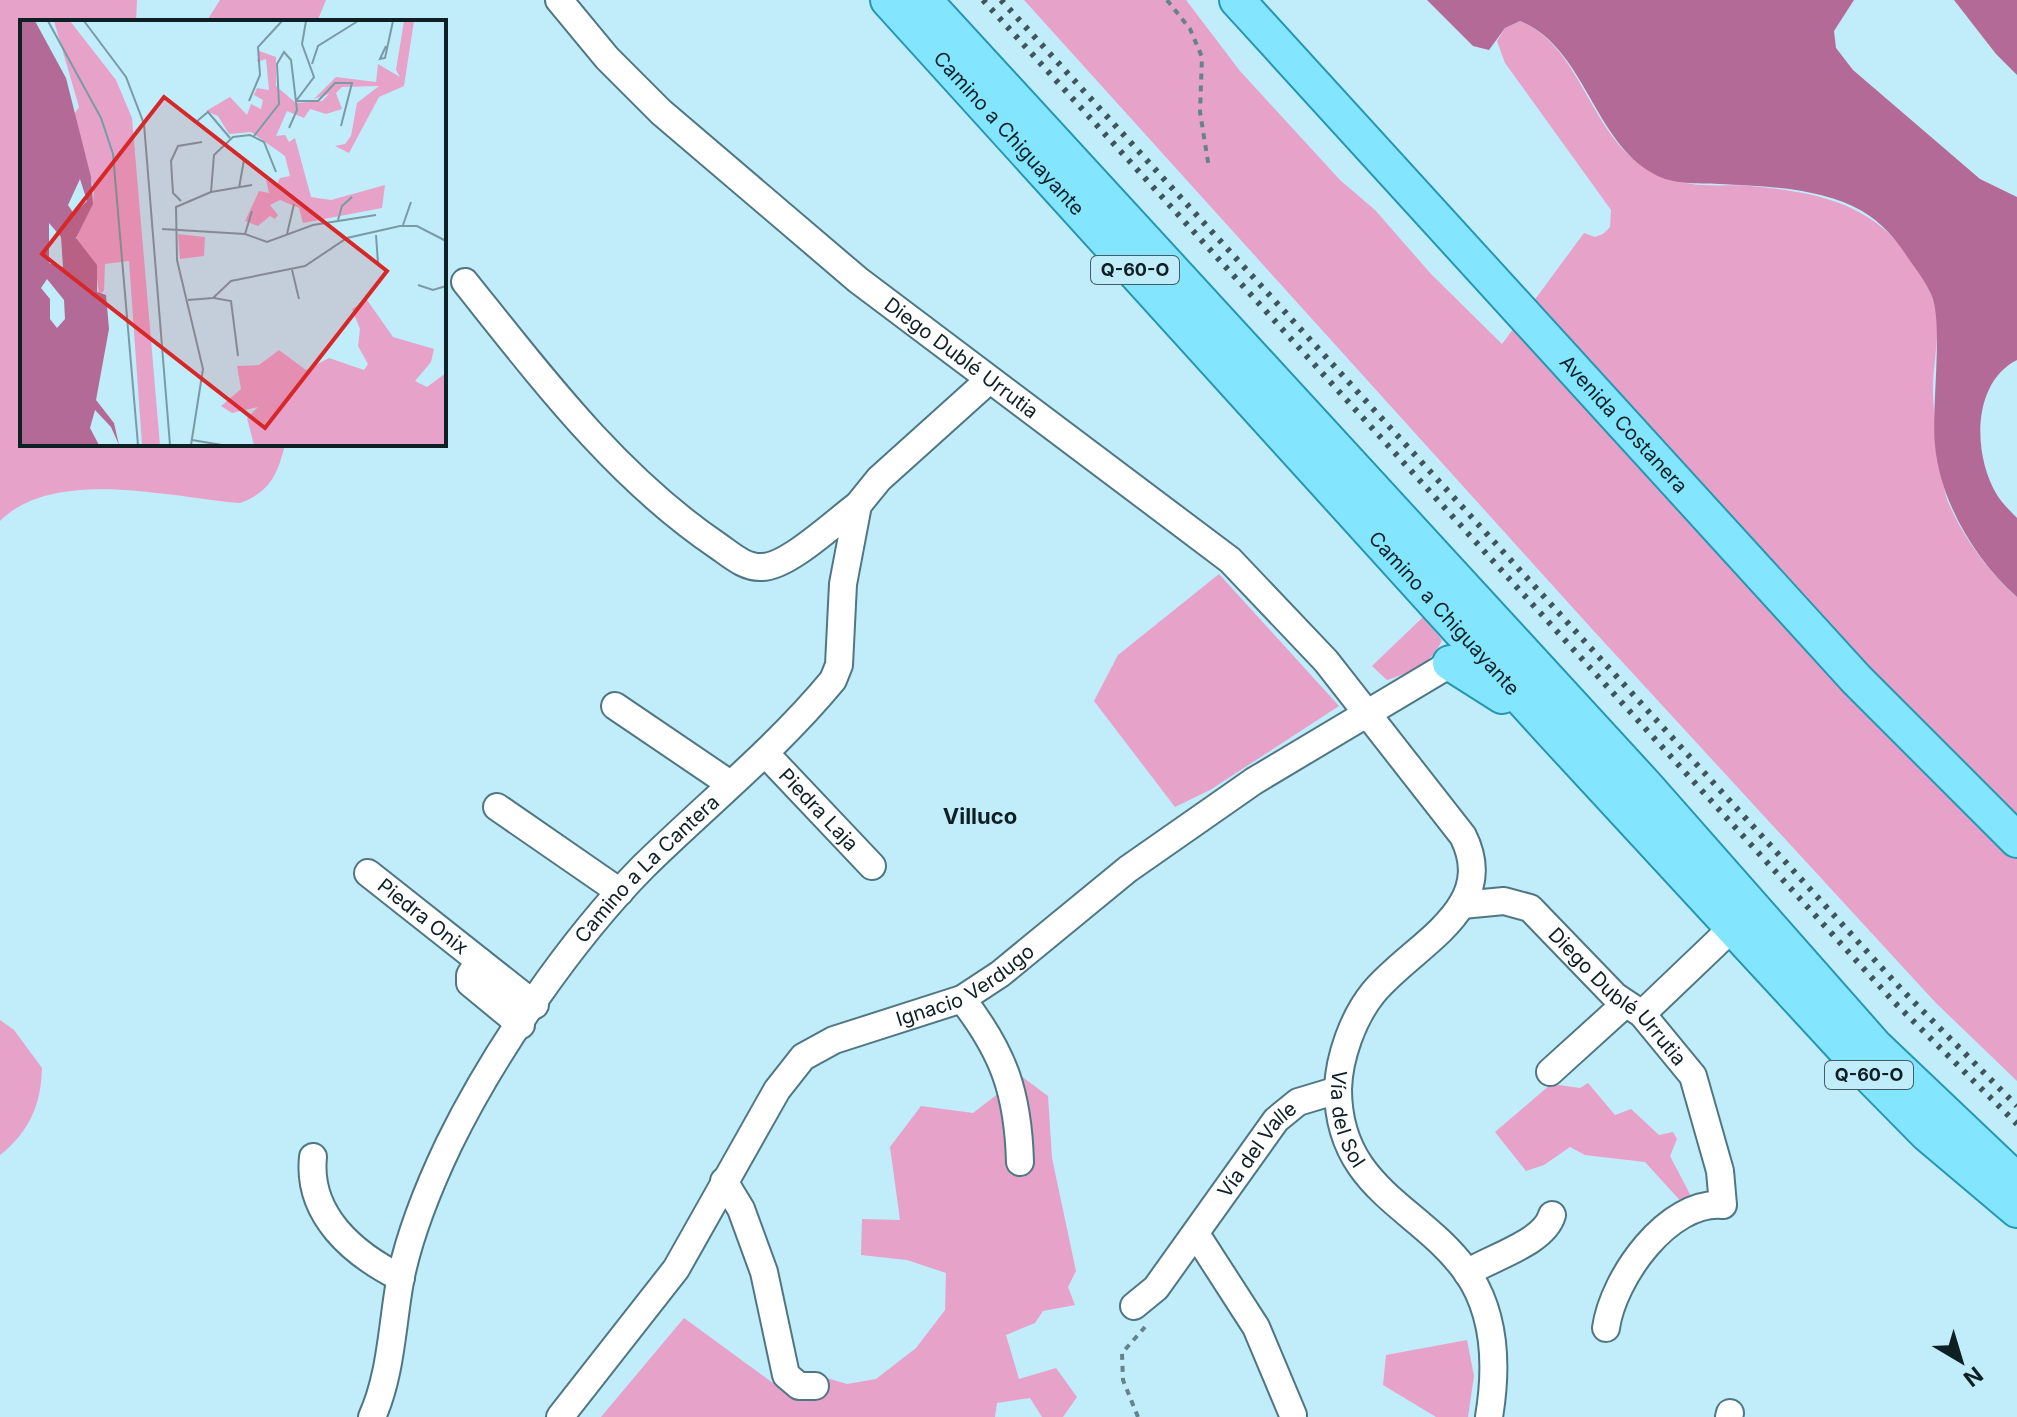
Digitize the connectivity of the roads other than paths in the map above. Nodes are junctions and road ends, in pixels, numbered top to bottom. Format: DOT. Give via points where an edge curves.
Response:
graph roads {
  1 [pos="559,0"];
  2 [pos="888,0"];
  3 [pos="924,0"];
  4 [pos="1237,0"];
  5 [pos="465,282"];
  6 [pos="989,380"];
  7 [pos="858,505"];
  8 [pos="1473,598"];
  9 [pos="1521,650"];
  10 [pos="1463,656"];
  11 [pos="615,706"];
  12 [pos="1368,711"];
  13 [pos="765,753"];
  14 [pos="730,784"];
  15 [pos="497,807"];
  16 [pos="2017,840"];
  17 [pos="872,866"];
  18 [pos="368,873"];
  19 [pos="620,892"];
  20 [pos="1462,905"];
  21 [pos="1732,928"];
  22 [pos="962,999"];
  23 [pos="1634,1009"];
  24 [pos="528,1015"];
  25 [pos="1550,1072"];
  26 [pos="1338,1090"];
  27 [pos="313,1157"];
  28 [pos="1020,1162"];
  29 [pos="724,1181"];
  30 [pos="2017,1181"];
  31 [pos="2017,1210"];
  32 [pos="1552,1215"];
  33 [pos="1196,1234"];
  34 [pos="1467,1273"];
  35 [pos="401,1278"];
  36 [pos="1134,1306"];
  37 [pos="1606,1328"];
  38 [pos="815,1386"];
  39 [pos="1293,1415"];
  40 [pos="372,1417"];
  41 [pos="560,1417"];
  42 [pos="1489,1417"];
  1 -- 6 [label="street, Diego Dublé Urrutia" via="661,112 858,280"];
  2 -- 10 [label="main road, Camino a Chiguayante / Q-60-O"];
  3 -- 8 [label="main road, Camino a Chiguayante / Q-60-O"];
  4 -- 16 [label="main road, Avenida Costanera" via="1857,680"];
  5 -- 7 [label="street" via="606,450 684,521 745,564 763,568 782,561"];
  6 -- 7 [label="street, Camino a La Cantera" via="879,479"];
  6 -- 12 [label="street, Diego Dublé Urrutia" via="1215,547"];
  7 -- 13 [label="street, Camino a La Cantera" via="843,584 839,665 812,705"];
  8 -- 9 [label="main road, Camino a Chiguayante / Q-60-O"];
  8 -- 10 [label="main road" via="1482,630"];
  9 -- 10 [label="main road" via="1499,642"];
  9 -- 30 [label="main road, Camino a Chiguayante / Q-60-O" via="1875,1046"];
  10 -- 12 [label="street, Ignacio Verdugo"];
  10 -- 21 [label="main road, Camino a Chiguayante / Q-60-O" via="1551,731"];
  11 -- 14 [label="street"];
  12 -- 20 [label="street, Vía del Sol" via="1470,849 1474,880"];
  12 -- 22 [label="street, Ignacio Verdugo" via="1254,781 1128,869"];
  13 -- 14 [label="street, Camino a La Cantera"];
  13 -- 17 [label="street, Piedra Laja"];
  14 -- 19 [label="street, Camino a La Cantera"];
  15 -- 19 [label="street"];
  18 -- 24 [label="street, Piedra Onix" via="479,961 470,983"];
  19 -- 24 [label="street, Camino a La Cantera"];
  20 -- 23 [label="street, Diego Dublé Urrutia" via="1504,901 1530,908"];
  20 -- 26 [label="street, Vía del Sol" via="1371,995 1350,1034"];
  21 -- 23 [label="street"];
  21 -- 31 [label="main road, Camino a Chiguayante / Q-60-O" via="1895,1102"];
  22 -- 28 [label="street" via="1005,1067 1017,1116"];
  22 -- 29 [label="street, Ignacio Verdugo" via="834,1040 803,1057 777,1090"];
  23 -- 25 [label="street"];
  23 -- 37 [label="street, Diego Dublé Urrutia" via="1693,1076 1720,1171 1723,1205 1691,1208 1641,1253 1613,1295"];
  24 -- 35 [label="street, Camino a La Cantera" via="449,1145"];
  26 -- 33 [label="street, Vía del Valle" via="1298,1102 1276,1120"];
  26 -- 34 [label="street, Vía del Sol" via="1350,1143 1369,1178"];
  27 -- 35 [label="street" via="313,1184 326,1217 354,1248"];
  29 -- 38 [label="street" via="741,1209 764,1272 786,1375 799,1386"];
  29 -- 41 [label="street, Ignacio Verdugo" via="676,1269"];
  32 -- 34 [label="street" via="1538,1237"];
  33 -- 36 [label="street, Vía del Valle" via="1156,1288"];
  33 -- 39 [label="street" via="1256,1327"];
  34 -- 42 [label="street, Vía del Sol" via="1484,1307 1493,1351"];
  35 -- 40 [label="street, Camino a La Cantera" via="384,1382"];
}
